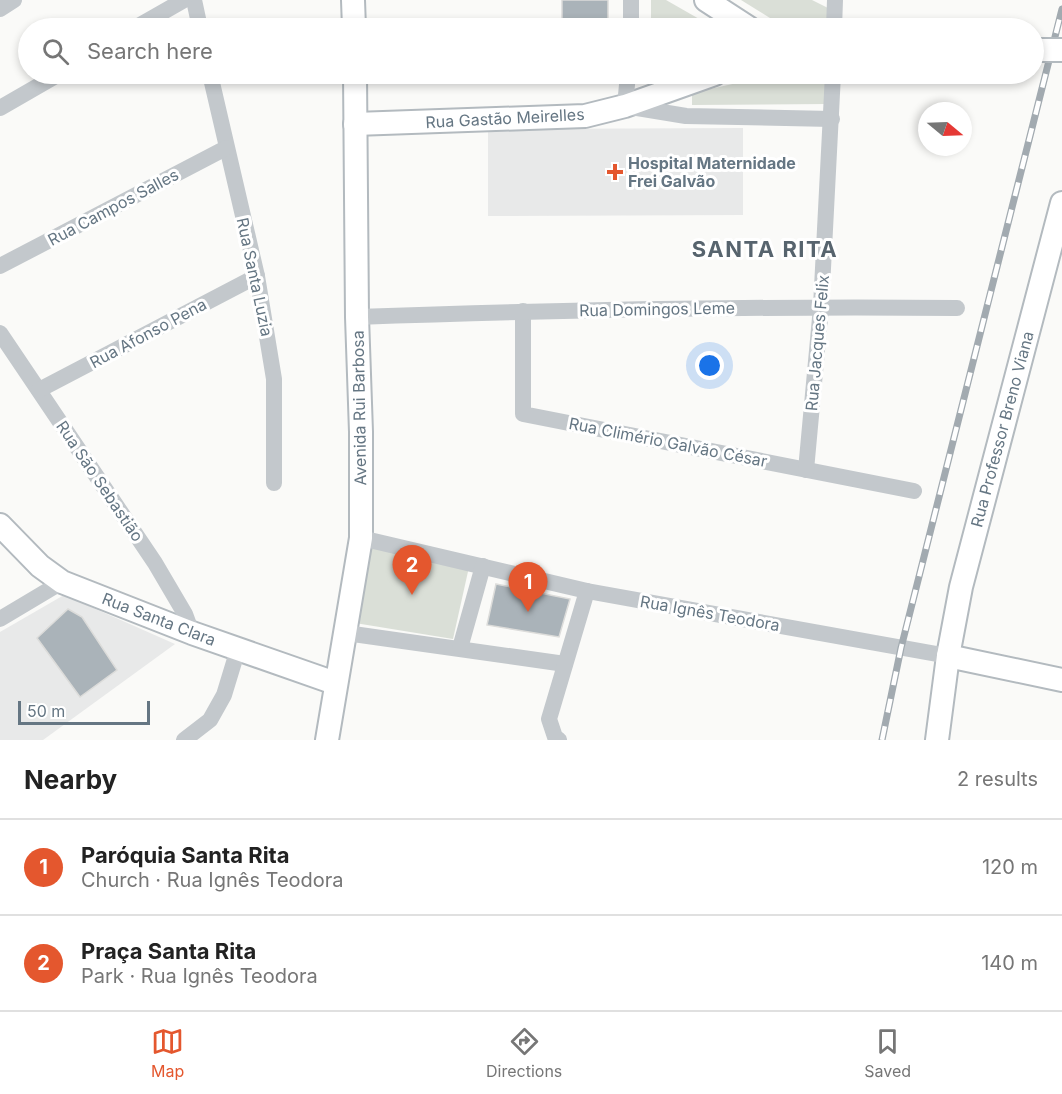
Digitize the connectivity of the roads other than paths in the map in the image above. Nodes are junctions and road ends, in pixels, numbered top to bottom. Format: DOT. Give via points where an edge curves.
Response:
graph roads {
  1 [pos="14,0"];
  2 [pos="184,0"];
  3 [pos="194,0"];
  4 [pos="354,0"];
  5 [pos="631,0"];
  6 [pos="706,0"];
  7 [pos="835,0"];
  8 [pos="0,9"];
  9 [pos="152,18"];
  10 [pos="198,18"];
  11 [pos="354,18"];
  12 [pos="630,18"];
  13 [pos="734,18"];
  14 [pos="834,18"];
  15 [pos="1044,50"];
  16 [pos="1062,50"];
  17 [pos="42,84"];
  18 [pos="212,84"];
  19 [pos="355,84"];
  20 [pos="627,84"];
  21 [pos="687,84"];
  22 [pos="833,84"];
  23 [pos="625,106"];
  24 [pos="0,108"];
  25 [pos="832,119"];
  26 [pos="355,124"];
  27 [pos="226,148"];
  28 [pos="1062,203"];
  29 [pos="0,266"];
  30 [pos="257,276"];
  31 [pos="821,307"];
  32 [pos="957,309"];
  33 [pos="523,311"];
  34 [pos="357,317"];
  35 [pos="0,333"];
  36 [pos="39,390"];
  37 [pos="806,470"];
  38 [pos="274,483"];
  39 [pos="914,491"];
  40 [pos="0,525"];
  41 [pos="361,538"];
  42 [pos="483,566"];
  43 [pos="62,582"];
  44 [pos="587,591"];
  45 [pos="0,619"];
  46 [pos="192,633"];
  47 [pos="346,633"];
  48 [pos="460,648"];
  49 [pos="238,649"];
  50 [pos="948,656"];
  51 [pos="565,664"];
  52 [pos="1062,680"];
  53 [pos="335,683"];
  54 [pos="184,740"];
  55 [pos="327,740"];
  56 [pos="559,740"];
  57 [pos="937,740"];
  1 -- 8 [label="street"];
  2 -- 9 [label="street"];
  3 -- 10 [label="street"];
  4 -- 11 [label="street"];
  5 -- 12 [label="street"];
  6 -- 13 [label="street"];
  7 -- 14 [label="street"];
  15 -- 16 [label="street, bridge"];
  17 -- 24 [label="street"];
  18 -- 27 [label="street, Rua Santa Luzia"];
  19 -- 26 [label="street, Avenida Rui Barbosa"];
  20 -- 23 [label="street"];
  21 -- 23 [label="street"];
  22 -- 25 [label="street, Rua Jacques Felix"];
  23 -- 25 [label="street, Rua Gastão Meirelles" via="686,116"];
  23 -- 26 [label="street, Rua Gastão Meirelles" via="585,116"];
  25 -- 31 [label="street, Rua Jacques Felix"];
  26 -- 34 [label="street, Avenida Rui Barbosa"];
  27 -- 29 [label="street, Rua Campos Salles"];
  27 -- 30 [label="street, Rua Santa Luzia"];
  28 -- 50 [label="street, Rua Professor Breno Viana" via="961,587"];
  30 -- 36 [label="street, Rua Afonso Pena"];
  30 -- 38 [label="street, Rua Santa Luzia" via="274,379"];
  31 -- 32 [label="street, Rua Domingos Leme"];
  31 -- 33 [label="street, Rua Domingos Leme"];
  31 -- 37 [label="street, Rua Jacques Felix"];
  33 -- 34 [label="street, Rua Domingos Leme"];
  33 -- 37 [label="street, Rua Climério Galvão César" via="523,414"];
  34 -- 41 [label="street, Avenida Rui Barbosa"];
  35 -- 36 [label="street, Rua São Sebastião"];
  36 -- 46 [label="street, Rua São Sebastião" via="155,563"];
  37 -- 39 [label="street, Rua Climério Galvão César"];
  40 -- 43 [label="street, Rua Santa Clara" via="40,566"];
  41 -- 42 [label="street, Rua Ignês Teodora"];
  41 -- 47 [label="street, Avenida Rui Barbosa"];
  42 -- 44 [label="street, Rua Ignês Teodora"];
  42 -- 48 [label="street"];
  43 -- 45 [label="street"];
  43 -- 46 [label="street, Rua Santa Clara"];
  44 -- 50 [label="street, Rua Ignês Teodora"];
  44 -- 51 [label="street"];
  46 -- 49 [label="street, Rua Santa Clara"];
  47 -- 48 [label="street"];
  47 -- 53 [label="street, Avenida Rui Barbosa"];
  48 -- 51 [label="street"];
  49 -- 53 [label="street, Rua Santa Clara"];
  49 -- 54 [label="street" via="224,695 210,720"];
  50 -- 52 [label="street, Rua Ignês Teodora"];
  50 -- 57 [label="street, Rua Professor Breno Viana"];
  51 -- 56 [label="street" via="549,719"];
  53 -- 55 [label="street, Avenida Rui Barbosa"];
}
